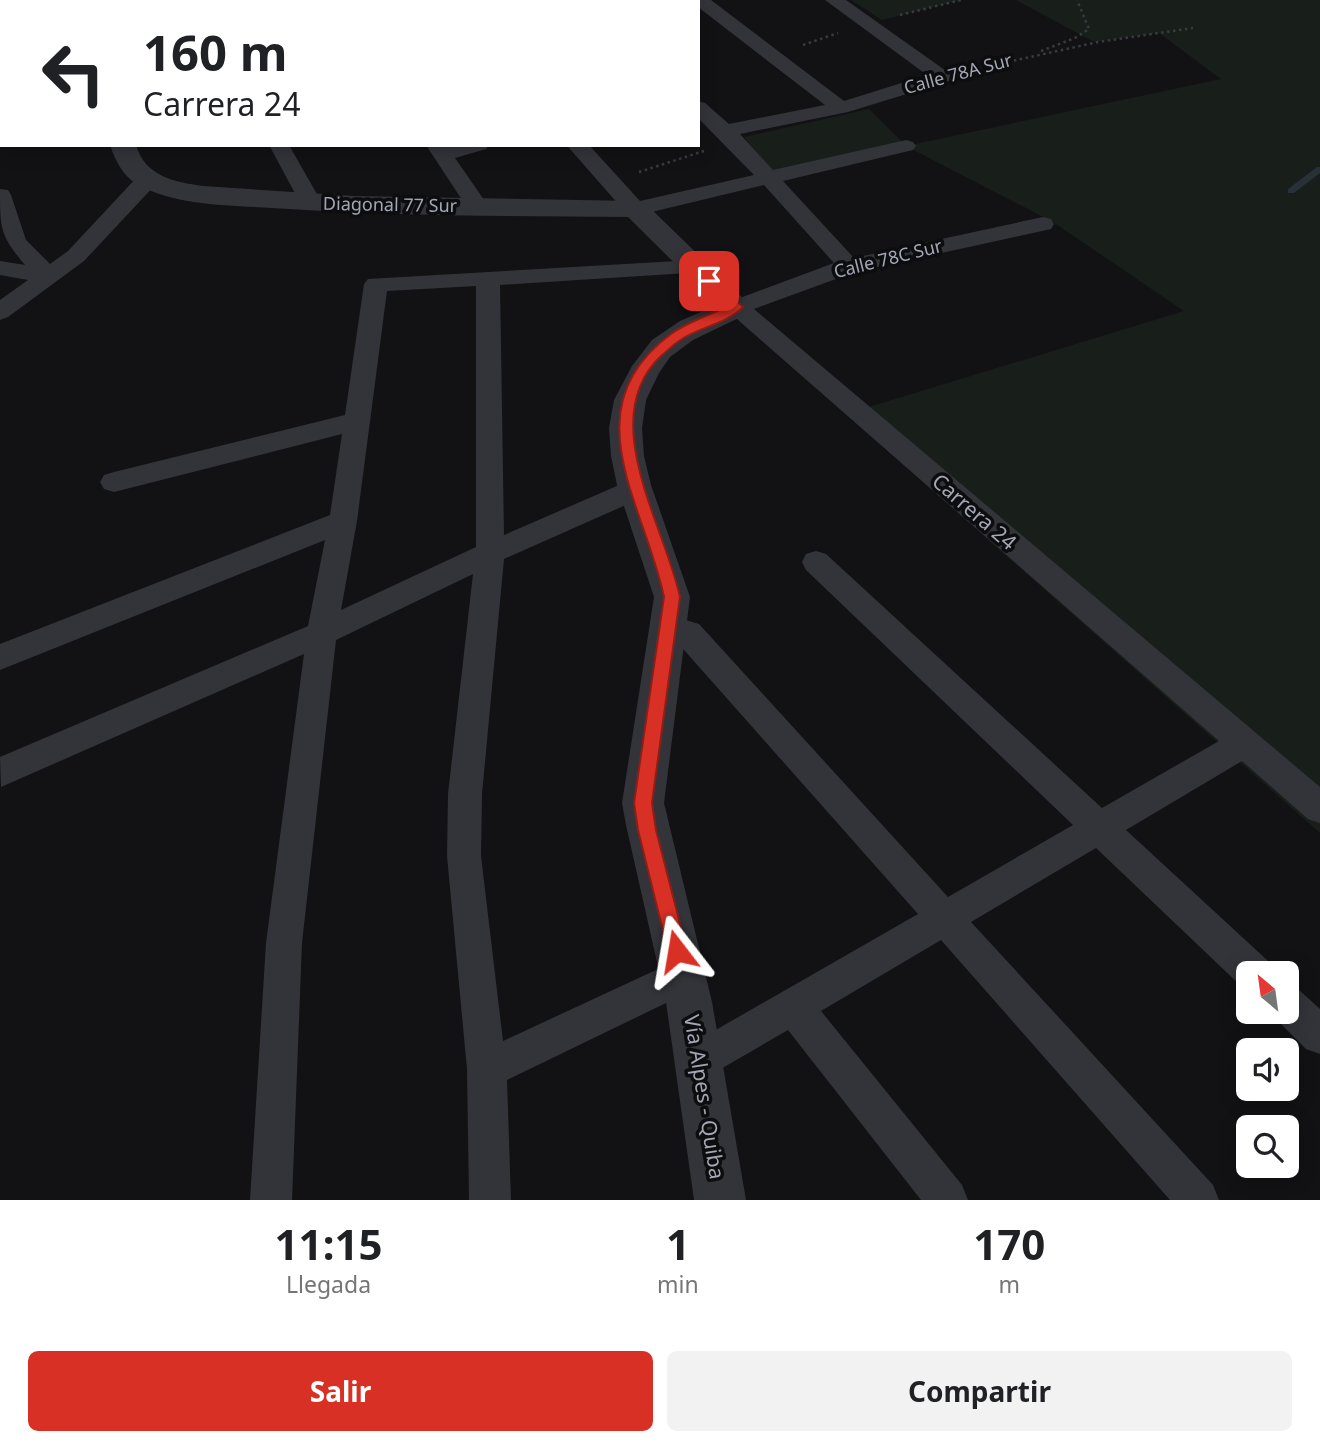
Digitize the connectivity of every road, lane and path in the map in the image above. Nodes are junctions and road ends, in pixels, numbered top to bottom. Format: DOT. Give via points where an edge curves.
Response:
graph roads {
  1 [pos="700,0"];
  2 [pos="834,0"];
  3 [pos="1077,0"];
  4 [pos="1194,28"];
  5 [pos="1027,56"];
  6 [pos="942,77"];
  7 [pos="841,108"];
  8 [pos="700,109"];
  9 [pos="730,136"];
  10 [pos="906,146"];
  11 [pos="123,147"];
  12 [pos="280,147"];
  13 [pos="463,147"];
  14 [pos="579,147"];
  15 [pos="439,150"];
  16 [pos="768,177"];
  17 [pos="148,179"];
  18 [pos="610,181"];
  19 [pos="0,195"];
  20 [pos="312,203"];
  21 [pos="478,206"];
  22 [pos="635,209"];
  23 [pos="1043,224"];
  24 [pos="849,266"];
  25 [pos="695,267"];
  26 [pos="0,268"];
  27 [pos="49,277"];
  28 [pos="488,277"];
  29 [pos="737,307"];
  30 [pos="0,312"];
  31 [pos="357,421"];
  32 [pos="114,482"];
  33 [pos="636,489"];
  34 [pos="344,522"];
  35 [pos="490,553"];
  36 [pos="816,562"];
  37 [pos="668,627"];
  38 [pos="322,633"];
  39 [pos="0,657"];
  40 [pos="1244,743"];
  41 [pos="1,772"];
  42 [pos="1320,808"];
  43 [pos="1100,828"];
  44 [pos="945,919"];
  45 [pos="1241,961"];
  46 [pos="684,975"];
  47 [pos="794,1007"];
  48 [pos="1299,1015"];
  49 [pos="1320,1035"];
  50 [pos="700,1060"];
  51 [pos="487,1069"];
  52 [pos="271,1200"];
  53 [pos="490,1200"];
  54 [pos="720,1200"];
  55 [pos="947,1200"];
  56 [pos="1198,1200"];
  1 -- 7 [label="street"];
  2 -- 6 [label="street"];
  3 -- 5 [label="path" via="1089,29"];
  4 -- 5 [label="path, Calle 78A Sur"];
  5 -- 6 [label="path, Calle 78A Sur"];
  6 -- 7 [label="street, Calle 78A Sur"];
  7 -- 9 [label="street, Calle 78A Sur"];
  8 -- 9 [label="street"];
  9 -- 16 [label="street"];
  9 -- 18 [label="path"];
  10 -- 16 [label="street"];
  11 -- 17 [label="street" via="130,164"];
  12 -- 20 [label="street"];
  13 -- 15 [label="street"];
  14 -- 18 [label="street"];
  15 -- 21 [label="street"];
  16 -- 22 [label="street"];
  16 -- 24 [label="street"];
  17 -- 20 [label="street, Diagonal 77 Sur" via="198,193"];
  17 -- 27 [label="street"];
  18 -- 22 [label="street"];
  19 -- 27 [label="street" via="15,242"];
  20 -- 21 [label="street, Diagonal 77 Sur"];
  21 -- 22 [label="street, Diagonal 77 Sur"];
  22 -- 25 [label="street, Carrera 24"];
  23 -- 24 [label="street, Calle 78C Sur"];
  24 -- 29 [label="street, Calle 78C Sur"];
  25 -- 28 [label="street"];
  25 -- 29 [label="street, Carrera 24"];
  26 -- 27 [label="street"];
  27 -- 30 [label="street"];
  28 -- 31 [label="street" via="376,284"];
  28 -- 35 [label="street"];
  29 -- 33 [label="street, Vía Alpes - Quiba" via="678,335 654,355 636,383 625,424"];
  29 -- 40 [label="street, Carrera 24"];
  31 -- 32 [label="street"];
  31 -- 34 [label="street"];
  33 -- 35 [label="street"];
  33 -- 37 [label="street, Vía Alpes - Quiba" via="667,574 672,597"];
  34 -- 38 [label="street"];
  34 -- 39 [label="street"];
  35 -- 38 [label="street"];
  35 -- 51 [label="street" via="465,794 464,856"];
  36 -- 43 [label="street"];
  37 -- 44 [label="street" via="688,633"];
  37 -- 46 [label="street, Vía Alpes - Quiba" via="643,803"];
  38 -- 41 [label="street"];
  38 -- 52 [label="street" via="284,943"];
  40 -- 42 [label="street, Carrera 24"];
  40 -- 43 [label="street"];
  43 -- 44 [label="street"];
  43 -- 45 [label="street"];
  44 -- 47 [label="street"];
  44 -- 56 [label="street"];
  46 -- 50 [label="street, Vía Alpes - Quiba"];
  46 -- 51 [label="street"];
  47 -- 50 [label="street"];
  47 -- 55 [label="street"];
  48 -- 49 [label="street"];
  50 -- 54 [label="street, Vía Alpes - Quiba"];
  51 -- 53 [label="street"];
}
